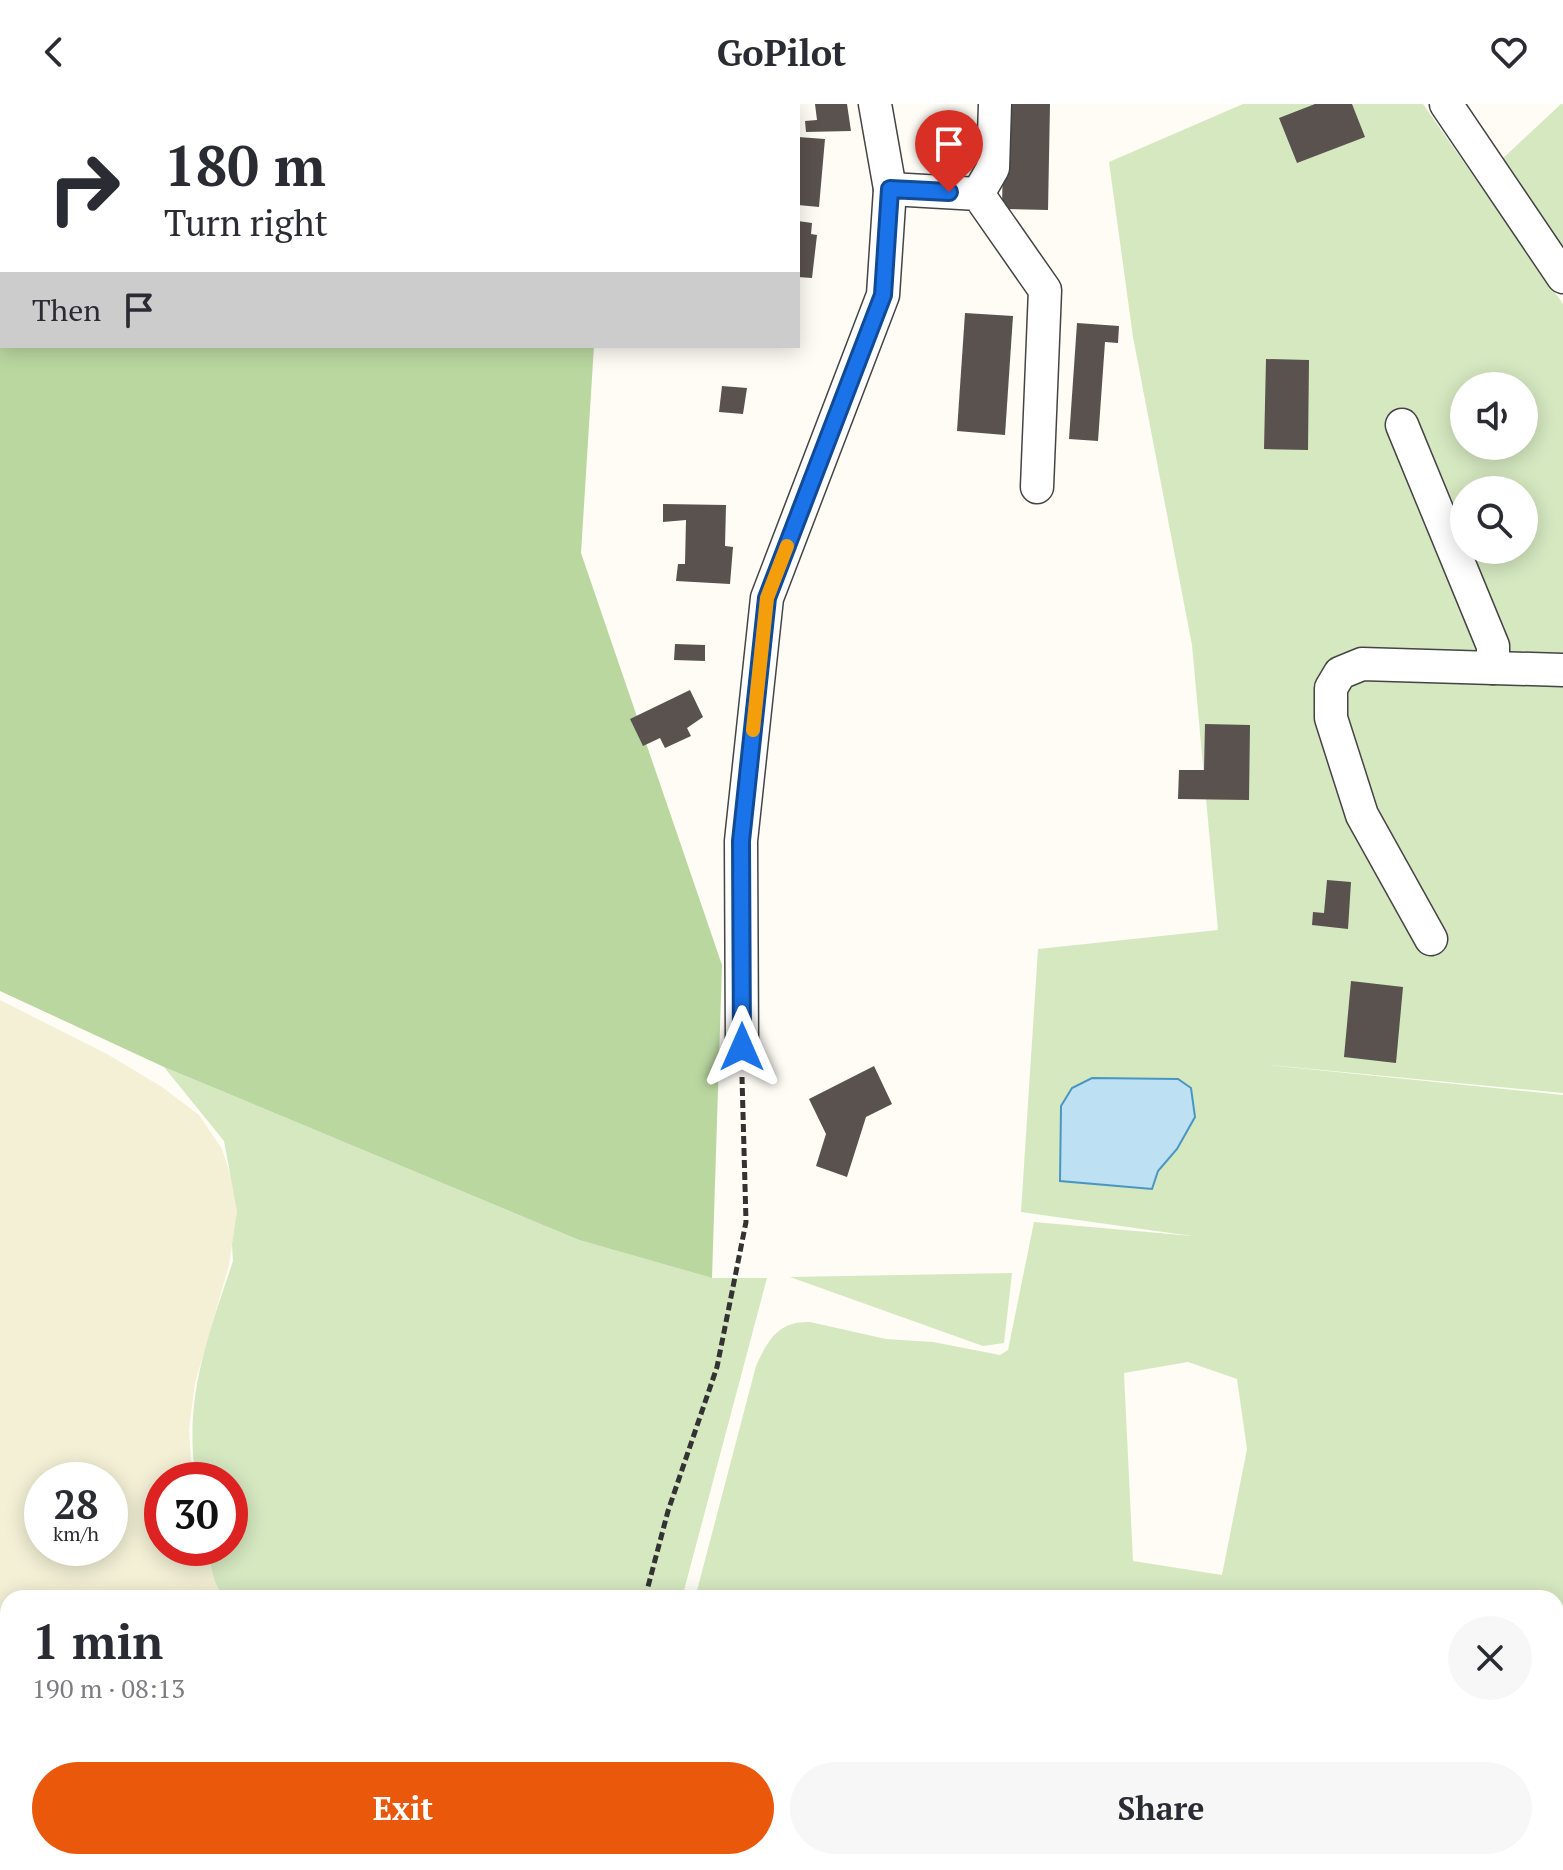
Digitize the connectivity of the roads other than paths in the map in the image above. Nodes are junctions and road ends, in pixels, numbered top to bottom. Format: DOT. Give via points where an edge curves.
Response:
graph roads {
  1 [pos="875,104"];
  2 [pos="995,104"];
  3 [pos="1446,104"];
  4 [pos="890,189"];
  5 [pos="978,194"];
  6 [pos="1563,277"];
  7 [pos="1402,425"];
  8 [pos="1037,487"];
  9 [pos="1493,668"];
  10 [pos="1563,670"];
  11 [pos="1431,939"];
  12 [pos="742,1047"];
  1 -- 4 [label="street"];
  2 -- 5 [label="street" via="993,168"];
  3 -- 6 [label="street"];
  4 -- 5 [label="street"];
  4 -- 12 [label="street" via="883,295 767,598 741,841"];
  5 -- 8 [label="street" via="1045,290"];
  7 -- 9 [label="street" via="1493,646"];
  9 -- 10 [label="street"];
  9 -- 11 [label="street" via="1362,664 1340,673 1331,688 1331,718 1362,815"];
}
